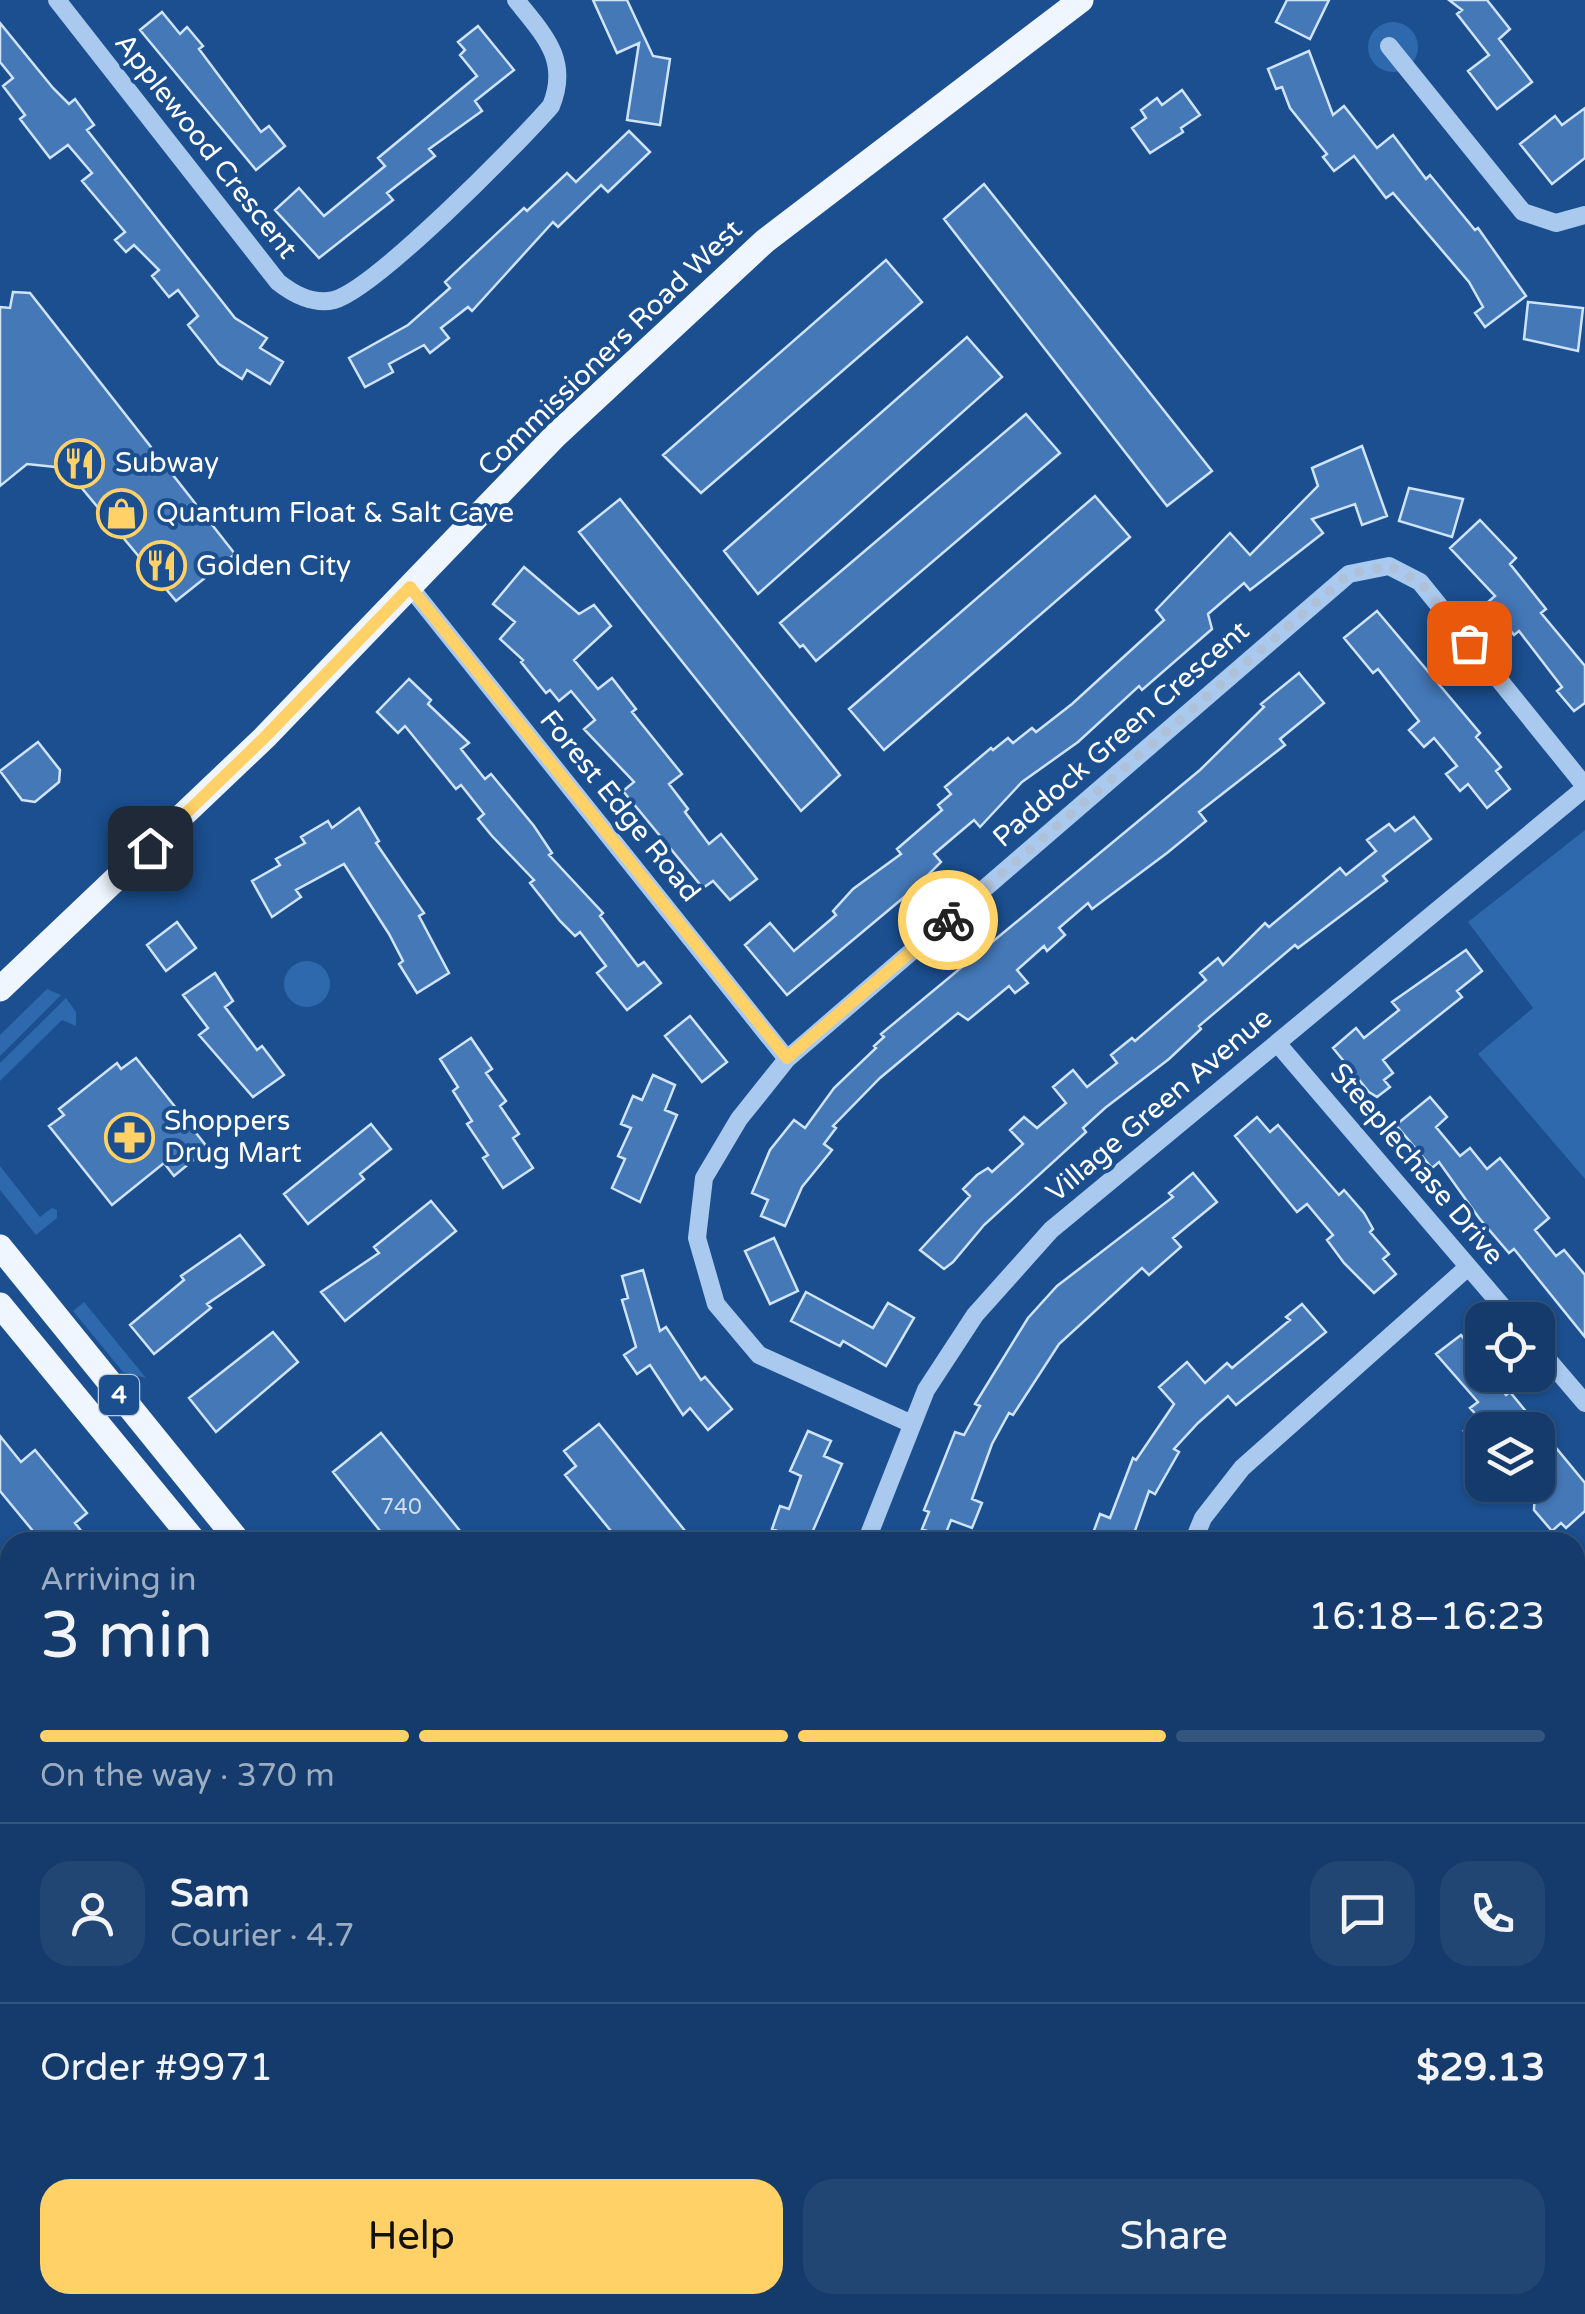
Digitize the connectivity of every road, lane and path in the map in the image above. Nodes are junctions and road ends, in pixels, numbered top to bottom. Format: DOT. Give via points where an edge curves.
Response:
graph roads {
  1 [pos="57,0"];
  2 [pos="516,0"];
  3 [pos="1081,0"];
  4 [pos="1389,46"];
  5 [pos="1585,215"];
  6 [pos="410,587"];
  7 [pos="1585,787"];
  8 [pos="0,989"];
  9 [pos="1278,1043"];
  10 [pos="787,1058"];
  11 [pos="0,1247"];
  12 [pos="1468,1266"];
  13 [pos="1499,1302"];
  14 [pos="0,1305"];
  15 [pos="1555,1368"];
  16 [pos="1585,1403"];
  17 [pos="912,1424"];
  18 [pos="187,1532"];
  19 [pos="230,1532"];
  20 [pos="870,1532"];
  21 [pos="1197,1532"];
  1 -- 2 [label="street, Applewood Crescent" via="278,282 308,299 330,302 371,280 550,106 560,65"];
  3 -- 6 [label="main road, Commissioners Road West" via="765,242 555,436"];
  4 -- 5 [label="street" via="1522,212 1556,223"];
  6 -- 8 [label="main road, Commissioners Road West" via="264,738"];
  6 -- 10 [label="street, Forest Edge Road"];
  7 -- 9 [label="street, Village Green Avenue"];
  7 -- 10 [label="street, Paddock Green Crescent" via="1420,582 1389,566 1349,574"];
  9 -- 12 [label="street, Steeplechase Drive"];
  9 -- 17 [label="street, Village Green Avenue" via="1051,1230 974,1315"];
  10 -- 17 [label="street, Paddock Green Crescent" via="704,1178 697,1238 716,1304 758,1355"];
  11 -- 19 [label="main road, 4"];
  12 -- 13 [label="street, Steeplechase Drive"];
  12 -- 21 [label="street" via="1242,1468"];
  14 -- 18 [label="main road, 4"];
  15 -- 16 [label="street"];
  17 -- 20 [label="street, Village Green Avenue"];
}
